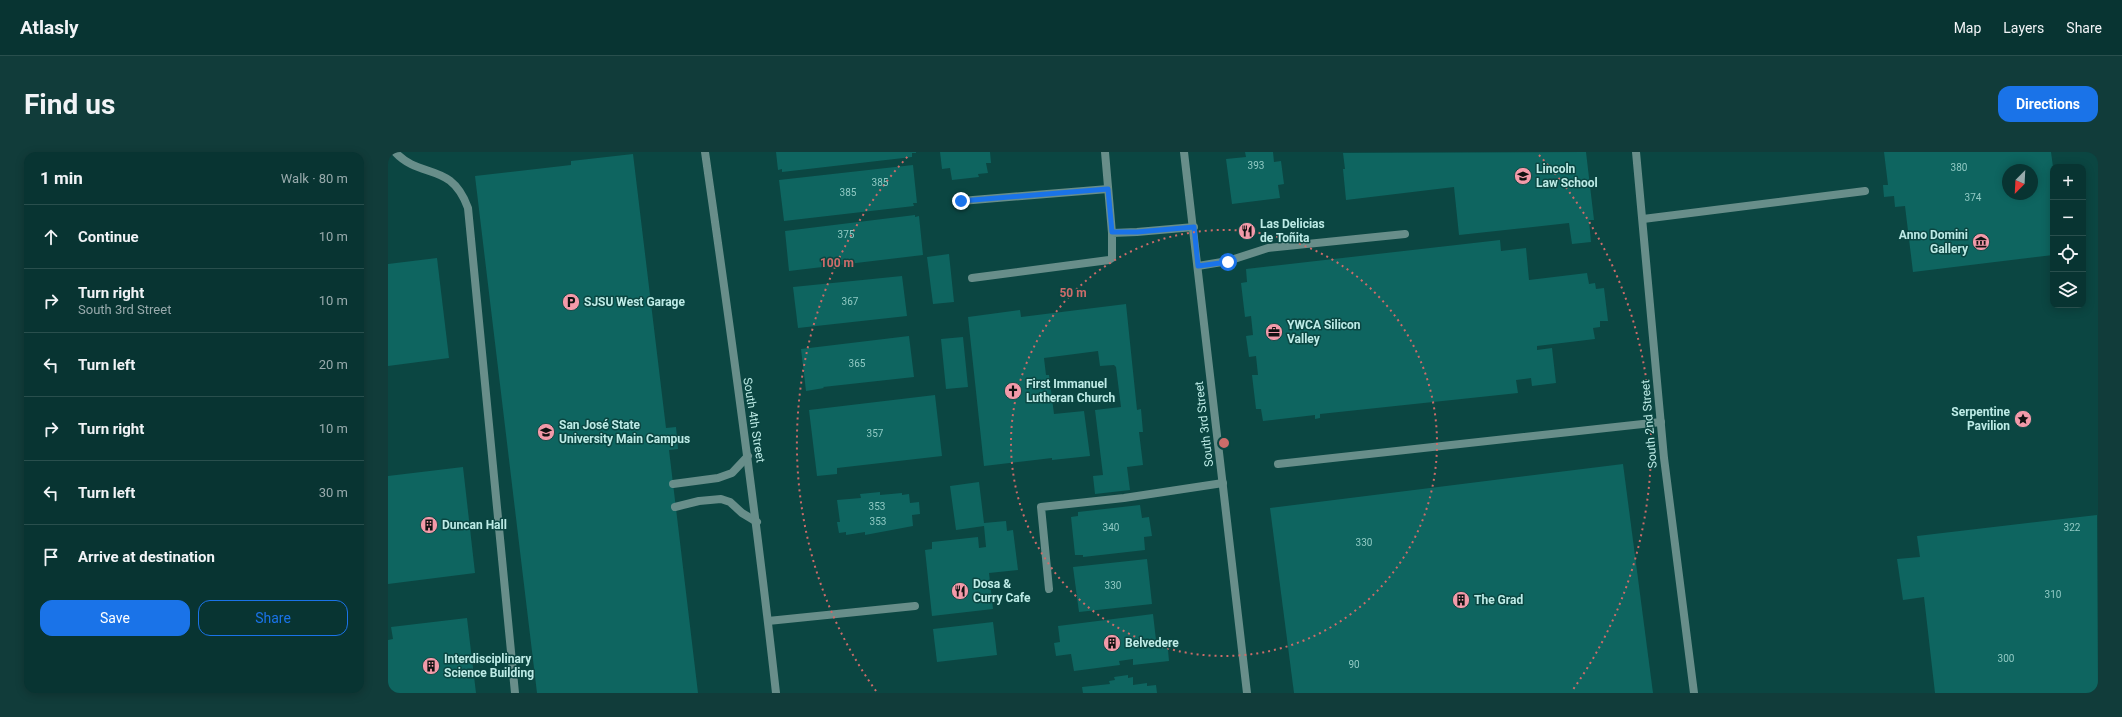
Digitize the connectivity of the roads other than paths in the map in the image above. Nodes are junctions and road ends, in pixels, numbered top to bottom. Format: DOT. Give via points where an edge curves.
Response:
graph roads {
  1 [pos="395,152"];
  2 [pos="705,152"];
  3 [pos="1105,152"];
  4 [pos="1184,152"];
  5 [pos="1636,152"];
  6 [pos="1108,189"];
  7 [pos="1865,191"];
  8 [pos="961,201"];
  9 [pos="1643,219"];
  10 [pos="1194,227"];
  11 [pos="1112,232"];
  12 [pos="1405,234"];
  13 [pos="1198,266"];
  14 [pos="972,278"];
  15 [pos="1661,422"];
  16 [pos="748,456"];
  17 [pos="1278,464"];
  18 [pos="1223,483"];
  19 [pos="673,484"];
  20 [pos="675,506"];
  21 [pos="757,522"];
  22 [pos="1049,589"];
  23 [pos="915,606"];
  24 [pos="768,621"];
  25 [pos="515,693"];
  26 [pos="776,693"];
  27 [pos="1248,693"];
  28 [pos="1694,693"];
  1 -- 25 [label="street" via="405,160 442,175 454,183 468,208"];
  2 -- 16 [label="street, South 4th Street"];
  3 -- 6 [label="street"];
  4 -- 10 [label="street, South 3rd Street"];
  5 -- 9 [label="street, South 2nd Street"];
  6 -- 8 [label="street"];
  6 -- 11 [label="street"];
  7 -- 9 [label="street"];
  9 -- 15 [label="street, South 2nd Street"];
  10 -- 11 [label="street"];
  10 -- 13 [label="street, South 3rd Street"];
  11 -- 14 [label="street" via="1112,258 1109,260"];
  12 -- 13 [label="street" via="1268,248 1228,262"];
  13 -- 18 [label="street, South 3rd Street"];
  15 -- 17 [label="street"];
  15 -- 28 [label="street, South 2nd Street"];
  16 -- 19 [label="street" via="732,473 718,478"];
  16 -- 21 [label="street, South 4th Street"];
  18 -- 22 [label="street" via="1041,507"];
  18 -- 27 [label="street, South 3rd Street"];
  20 -- 21 [label="street" via="721,499 730,502"];
  21 -- 24 [label="street, South 4th Street"];
  23 -- 24 [label="street"];
  24 -- 26 [label="street, South 4th Street"];
}
